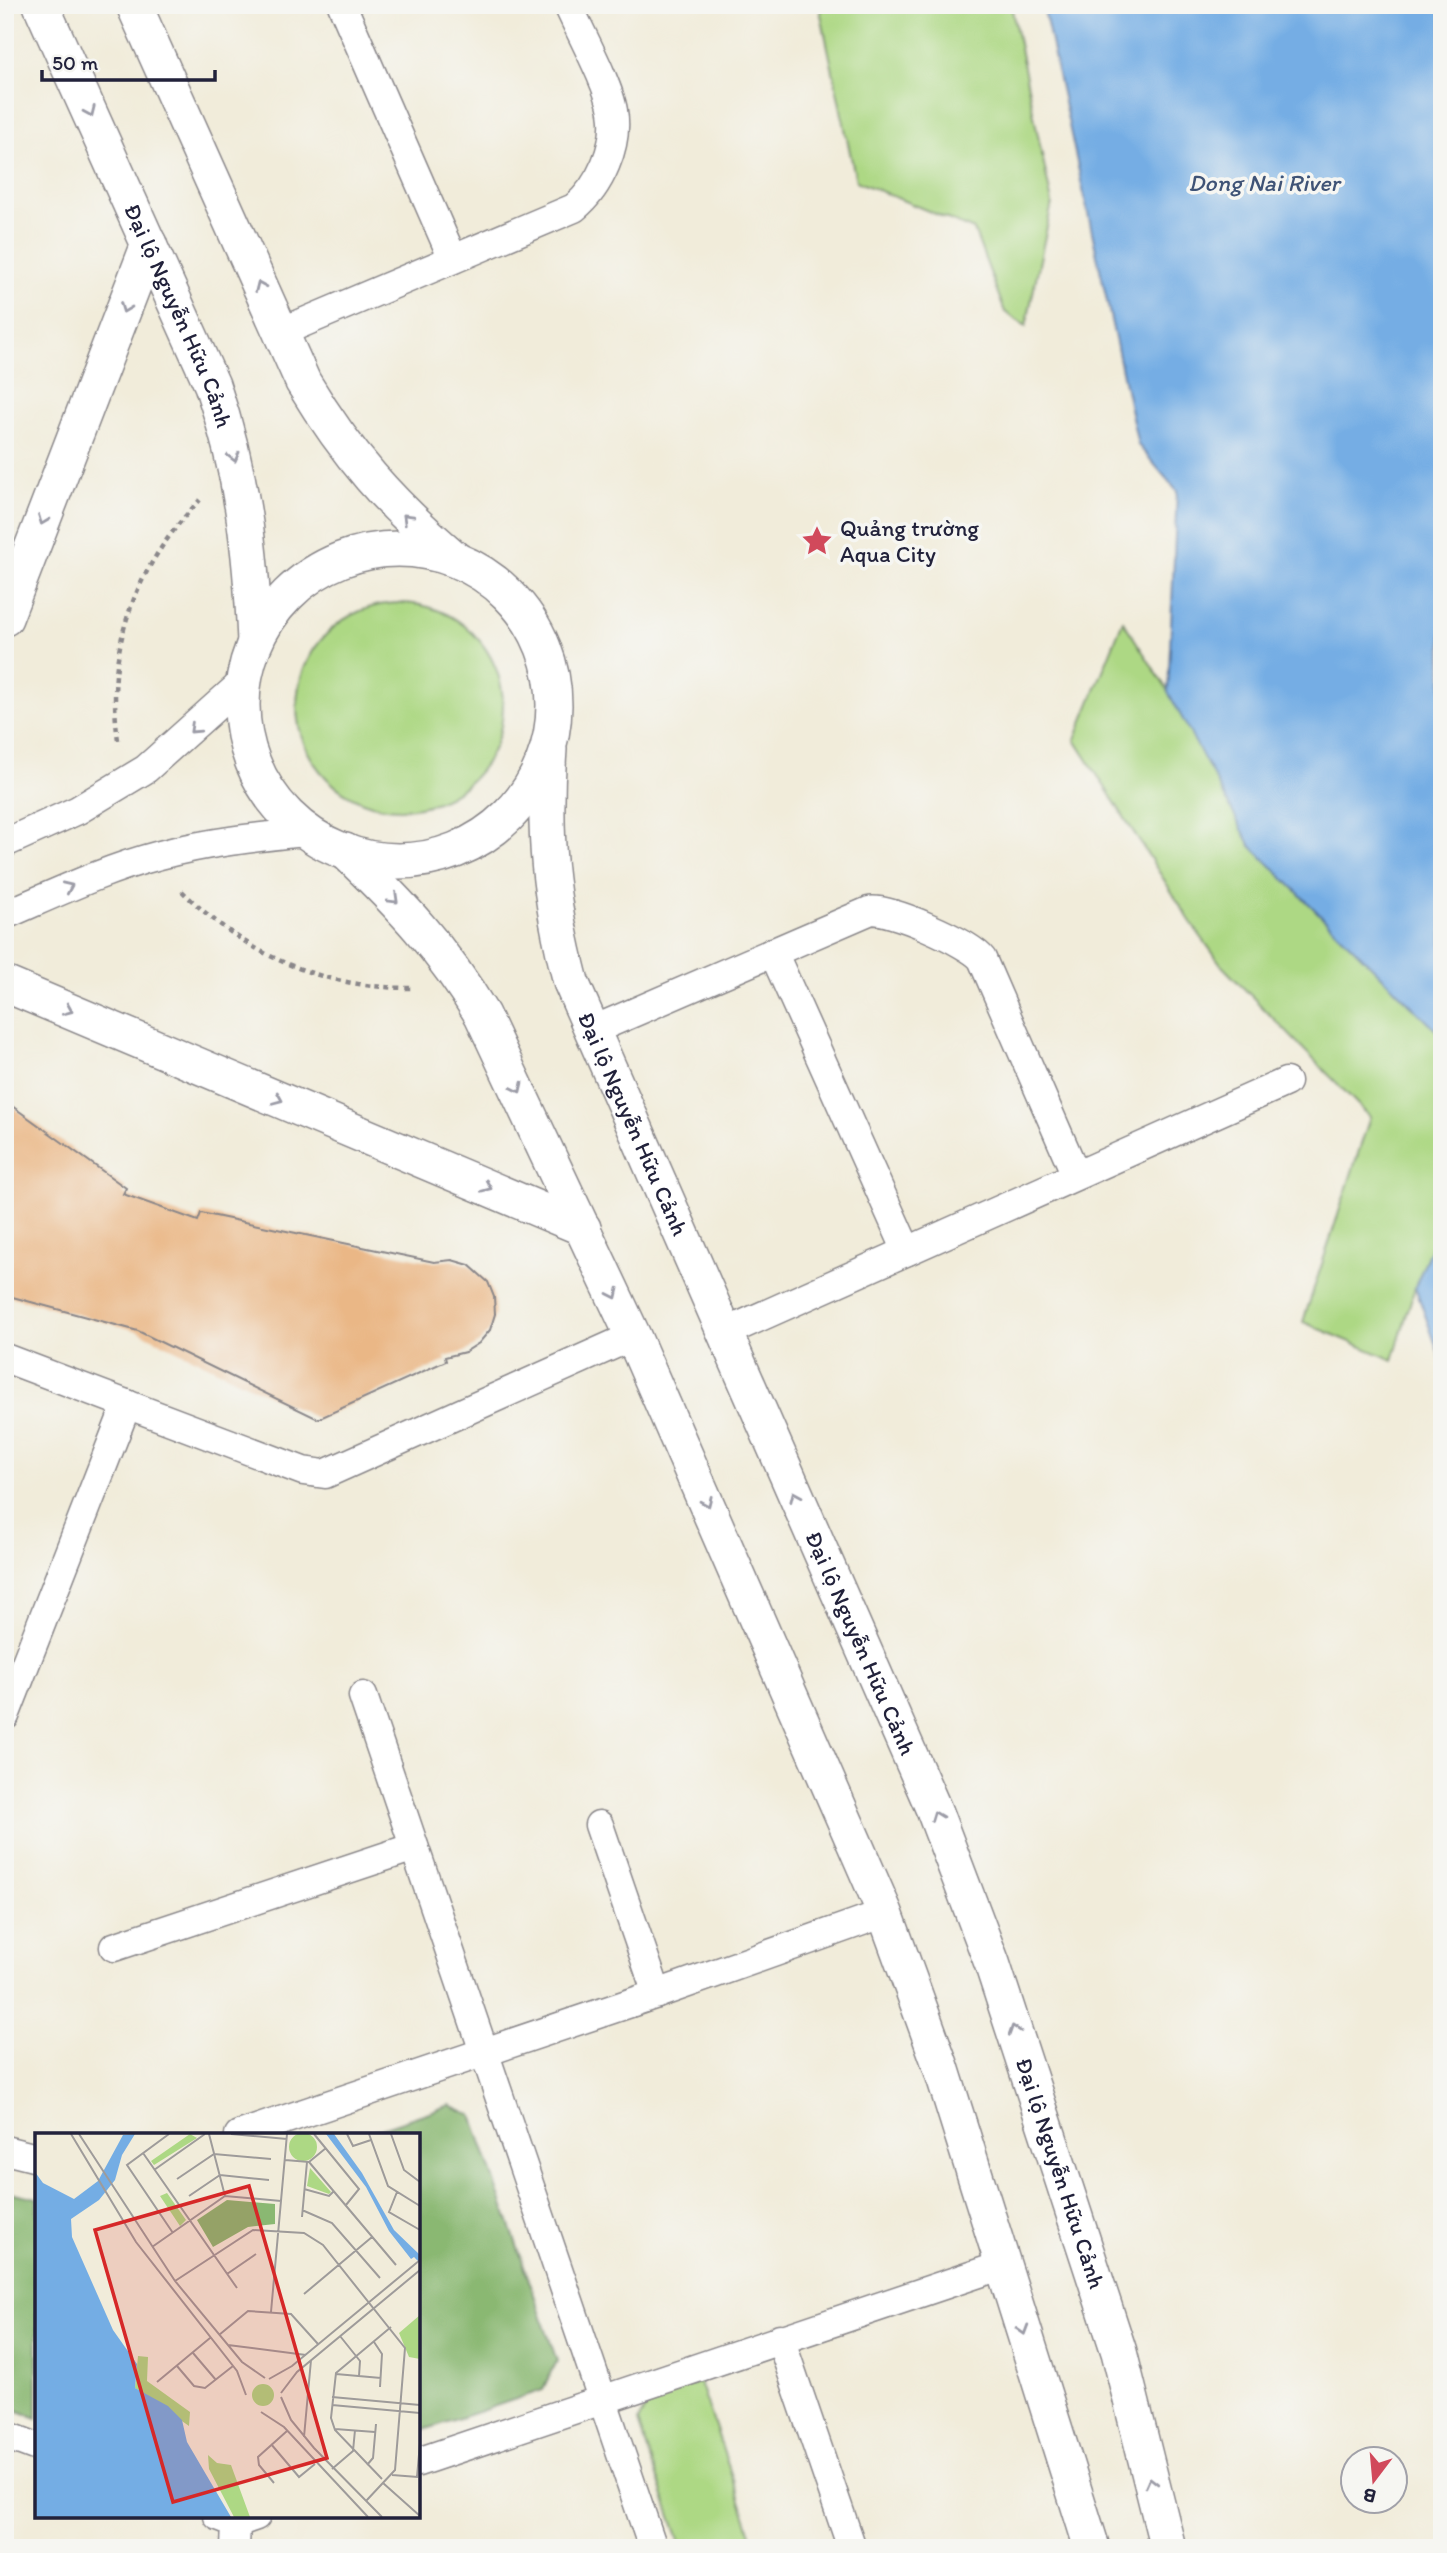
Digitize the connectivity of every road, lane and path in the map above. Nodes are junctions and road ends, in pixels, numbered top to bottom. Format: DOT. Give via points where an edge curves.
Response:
graph roads {
  1 [pos="41,5"];
  2 [pos="134,5"];
  3 [pos="342,5"];
  4 [pos="568,5"];
  5 [pos="149,244"];
  6 [pos="453,259"];
  7 [pos="281,332"];
  8 [pos="200,500"];
  9 [pos="459,562"];
  10 [pos="5,618"];
  11 [pos="255,641"];
  12 [pos="243,682"];
  13 [pos="118,740"];
  14 [pos="549,749"];
  15 [pos="307,832"];
  16 [pos="5,843"];
  17 [pos="345,852"];
  18 [pos="182,891"];
  19 [pos="5,915"];
  20 [pos="773,953"];
  21 [pos="5,984"];
  22 [pos="415,988"];
  23 [pos="591,1031"];
  24 [pos="1286,1082"];
  25 [pos="1076,1175"];
  26 [pos="583,1228"];
  27 [pos="907,1251"];
  28 [pos="724,1333"];
  29 [pos="633,1336"];
  30 [pos="5,1358"];
  31 [pos="127,1404"];
  32 [pos="363,1696"];
  33 [pos="5,1716"];
  34 [pos="599,1825"];
  35 [pos="414,1847"];
  36 [pos="885,1913"];
  37 [pos="114,1947"];
  38 [pos="657,1994"];
  39 [pos="484,2052"];
  40 [pos="245,2133"];
  41 [pos="5,2150"];
  42 [pos="35,2158"];
  43 [pos="1003,2265"];
  44 [pos="780,2338"];
  45 [pos="602,2399"];
  46 [pos="5,2435"];
  47 [pos="35,2446"];
  48 [pos="420,2461"];
  49 [pos="653,2548"];
  50 [pos="852,2548"];
  51 [pos="1092,2548"];
  52 [pos="1168,2548"];
  1 -- 5 [label="main road, Đại lộ Nguyễn Hữu Cảnh, one-way"];
  7 -- 2 [label="main road, one-way"];
  3 -- 6 [label="street"];
  4 -- 6 [label="street" via="613,108 615,129 597,185 574,208"];
  5 -- 10 [label="main road, one-way"];
  5 -- 11 [label="main road, Đại lộ Nguyễn Hữu Cảnh, one-way" via="212,385 234,453 247,520"];
  6 -- 7 [label="street"];
  9 -- 7 [label="main road, one-way" via="376,486 347,450 303,382"];
  8 -- 13 [label="path" via="156,554 127,612 115,667"];
  9 -- 11 [label="main road" via="404,550 348,558 322,569 288,595"];
  9 -- 14 [label="main road" via="506,593 539,639 554,693"];
  11 -- 12 [label="main road"];
  12 -- 15 [label="main road" via="243,725 254,766 276,803"];
  12 -- 16 [label="street, one-way" via="146,768 79,810"];
  14 -- 17 [label="main road" via="524,799 499,825 470,844 443,855 401,861"];
  14 -- 23 [label="main road, Đại lộ Nguyễn Hữu Cảnh" via="545,810 551,892 572,982"];
  15 -- 17 [label="main road"];
  19 -- 15 [label="street, one-way" via="159,855 206,844"];
  17 -- 26 [label="main road, one-way" via="412,916 462,982 498,1047"];
  18 -- 22 [label="path" via="224,930 295,969 347,983"];
  20 -- 23 [label="street"];
  20 -- 25 [label="street" via="877,909 977,952"];
  20 -- 27 [label="street"];
  21 -- 26 [label="main road, one-way"];
  23 -- 28 [label="main road, Đại lộ Nguyễn Hữu Cảnh"];
  24 -- 25 [label="street"];
  25 -- 27 [label="street"];
  26 -- 29 [label="main road, one-way"];
  27 -- 28 [label="street"];
  52 -- 28 [label="main road, Đại lộ Nguyễn Hữu Cảnh, one-way" via="1119,2352 992,1963 934,1810"];
  29 -- 31 [label="street" via="325,1474 303,1471"];
  29 -- 36 [label="main road, one-way"];
  30 -- 31 [label="street"];
  31 -- 33 [label="street"];
  32 -- 35 [label="street"];
  34 -- 38 [label="street"];
  35 -- 37 [label="street"];
  35 -- 39 [label="street"];
  36 -- 38 [label="street"];
  36 -- 43 [label="main road" via="941,2067"];
  38 -- 39 [label="street"];
  39 -- 40 [label="street"];
  39 -- 45 [label="street"];
  41 -- 42 [label="street"];
  43 -- 44 [label="street"];
  43 -- 51 [label="main road, one-way"];
  44 -- 45 [label="street"];
  44 -- 50 [label="street"];
  45 -- 48 [label="street"];
  45 -- 49 [label="street"];
  46 -- 47 [label="street"];
}
